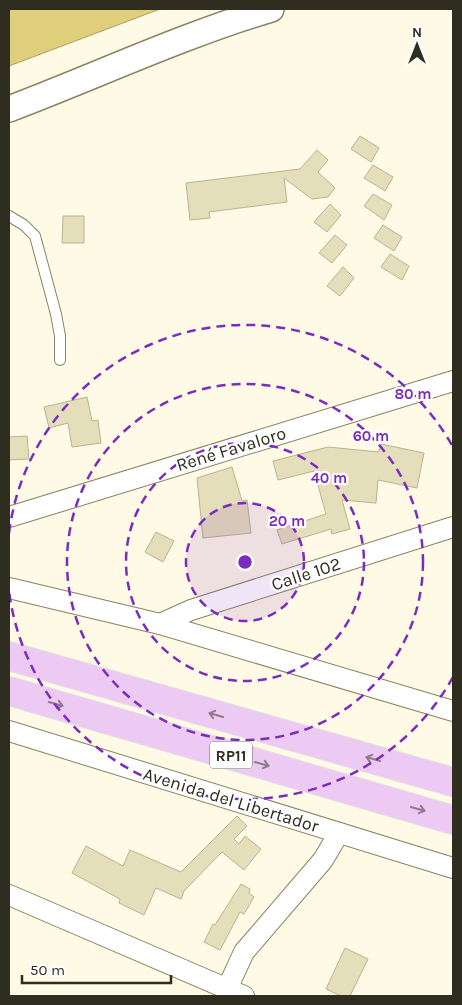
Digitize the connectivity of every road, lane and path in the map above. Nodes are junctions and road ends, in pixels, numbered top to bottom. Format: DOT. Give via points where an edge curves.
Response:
graph roads {
  1 [pos="271,9"];
  2 [pos="9,109"];
  3 [pos="9,216"];
  4 [pos="60,360"];
  5 [pos="453,382"];
  6 [pos="9,517"];
  7 [pos="453,527"];
  8 [pos="9,588"];
  9 [pos="160,624"];
  10 [pos="9,656"];
  11 [pos="9,691"];
  12 [pos="453,711"];
  13 [pos="9,732"];
  14 [pos="451,779"];
  15 [pos="453,820"];
  16 [pos="339,833"];
  17 [pos="453,868"];
  18 [pos="9,895"];
  19 [pos="235,993"];
  1 -- 2 [label="street" via="145,54"];
  3 -- 4 [label="lane" via="35,236 56,314"];
  5 -- 6 [label="street, René Favaloro"];
  7 -- 9 [label="street, Calle 102" via="192,610"];
  8 -- 9 [label="street"];
  9 -- 12 [label="street"];
  14 -- 10 [label="main road, RP11, one-way"];
  11 -- 15 [label="main road, RP11, one-way"];
  13 -- 16 [label="street, Avenida del Libertador"];
  16 -- 17 [label="street, Avenida del Libertador"];
  16 -- 19 [label="street" via="323,860 244,952"];
  18 -- 19 [label="street"];
}
